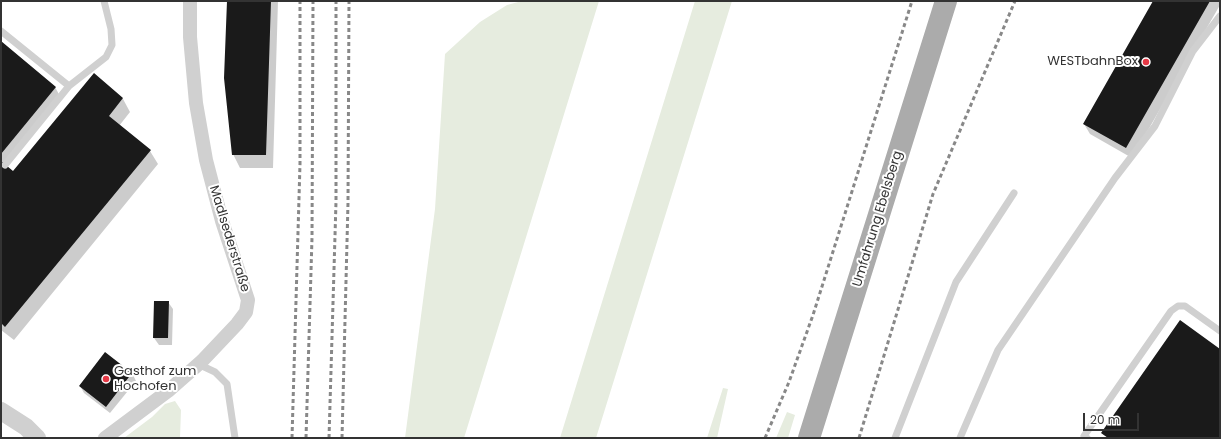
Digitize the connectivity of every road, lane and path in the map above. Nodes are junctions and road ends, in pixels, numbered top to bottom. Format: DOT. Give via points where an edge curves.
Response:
graph roads {
  1 [pos="104,1"];
  2 [pos="190,1"];
  3 [pos="946,1"];
  4 [pos="1220,16"];
  5 [pos="1,31"];
  6 [pos="69,86"];
  7 [pos="5,165"];
  8 [pos="1014,193"];
  9 [pos="1220,331"];
  10 [pos="198,364"];
  11 [pos="1,411"];
  12 [pos="37,438"];
  13 [pos="105,438"];
  14 [pos="235,438"];
  15 [pos="809,438"];
  16 [pos="895,438"];
  17 [pos="960,438"];
  18 [pos="1087,438"];
  1 -- 6 [label="lane" via="112,44 106,56"];
  2 -- 10 [label="street, Madlsederstraße" via="190,37 196,103 206,160 222,221 248,300 246,312 237,324"];
  3 -- 15 [label="main road, Umfahrung Ebelsberg"];
  4 -- 17 [label="lane" via="1192,52 1155,126 1115,178 998,350"];
  5 -- 6 [label="lane"];
  6 -- 7 [label="lane"];
  8 -- 16 [label="lane" via="956,282"];
  9 -- 18 [label="lane" via="1185,306 1178,306 1171,311 1084,436"];
  10 -- 13 [label="street, Madlsederstraße" via="168,392"];
  10 -- 14 [label="lane" via="215,372 227,384"];
  11 -- 12 [label="street" via="26,427"];
}
